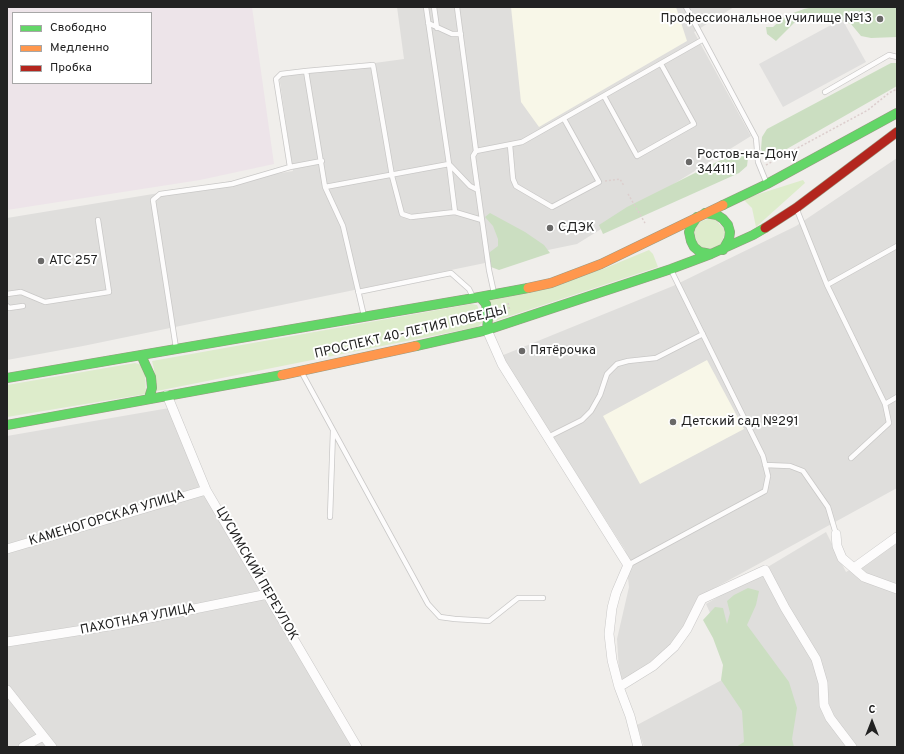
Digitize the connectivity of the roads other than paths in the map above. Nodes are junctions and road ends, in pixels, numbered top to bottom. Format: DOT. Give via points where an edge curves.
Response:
graph roads {
  1 [pos="426,7"];
  2 [pos="434,7"];
  3 [pos="457,7"];
  4 [pos="686,7"];
  5 [pos="428,23"];
  6 [pos="437,28"];
  7 [pos="461,34"];
  8 [pos="702,40"];
  9 [pos="897,57"];
  10 [pos="660,64"];
  11 [pos="306,71"];
  12 [pos="825,92"];
  13 [pos="604,96"];
  14 [pos="897,113"];
  15 [pos="564,119"];
  16 [pos="897,132"];
  17 [pos="510,145"];
  18 [pos="476,151"];
  19 [pos="322,161"];
  20 [pos="449,164"];
  21 [pos="290,166"];
  22 [pos="392,176"];
  23 [pos="767,184"];
  24 [pos="325,187"];
  25 [pos="478,190"];
  26 [pos="796,208"];
  27 [pos="455,212"];
  28 [pos="701,215"];
  29 [pos="98,220"];
  30 [pos="482,220"];
  31 [pos="897,246"];
  32 [pos="723,250"];
  33 [pos="711,254"];
  34 [pos="671,269"];
  35 [pos="827,284"];
  36 [pos="358,292"];
  37 [pos="7,294"];
  38 [pos="494,295"];
  39 [pos="477,298"];
  40 [pos="7,306"];
  41 [pos="23,306"];
  42 [pos="364,318"];
  43 [pos="487,330"];
  44 [pos="703,334"];
  45 [pos="176,350"];
  46 [pos="141,356"];
  47 [pos="302,371"];
  48 [pos="7,378"];
  49 [pos="167,395"];
  50 [pos="897,397"];
  51 [pos="149,398"];
  52 [pos="885,404"];
  53 [pos="7,425"];
  54 [pos="333,429"];
  55 [pos="548,436"];
  56 [pos="851,458"];
  57 [pos="765,465"];
  58 [pos="206,490"];
  59 [pos="330,517"];
  60 [pos="836,534"];
  61 [pos="897,537"];
  62 [pos="7,549"];
  63 [pos="628,565"];
  64 [pos="854,568"];
  65 [pos="897,589"];
  66 [pos="268,594"];
  67 [pos="543,598"];
  68 [pos="7,642"];
  69 [pos="620,687"];
  70 [pos="7,690"];
  71 [pos="43,736"];
  72 [pos="23,747"];
  73 [pos="52,747"];
  74 [pos="357,747"];
  75 [pos="638,747"];
  76 [pos="852,747"];
  1 -- 5 [label="lane"];
  2 -- 6 [label="lane"];
  3 -- 7 [label="lane"];
  4 -- 8 [label="lane"];
  5 -- 6 [label="lane"];
  5 -- 20 [label="lane"];
  6 -- 7 [label="lane" via="454,35"];
  7 -- 18 [label="lane"];
  8 -- 10 [label="lane"];
  8 -- 23 [label="lane" via="756,138 758,162"];
  9 -- 12 [label="lane" via="890,55"];
  10 -- 13 [label="lane"];
  10 -- 13 [label="lane" via="694,124 637,156"];
  11 -- 19 [label="lane"];
  11 -- 21 [label="lane" via="281,74 276,79"];
  11 -- 22 [label="lane" via="373,65"];
  13 -- 15 [label="lane"];
  14 -- 23 [label="main road, ПРОСПЕКТ 40-ЛЕТИЯ ПОБЕДЫ"];
  15 -- 17 [label="lane" via="522,142"];
  15 -- 17 [label="lane" via="599,182 552,207 516,186"];
  16 -- 26 [label="main road, ПРОСПЕКТ 40-ЛЕТИЯ ПОБЕДЫ"];
  17 -- 18 [label="lane"];
  18 -- 25 [label="lane" via="473,156"];
  19 -- 21 [label="lane"];
  19 -- 24 [label="lane"];
  20 -- 22 [label="lane"];
  20 -- 25 [label="lane" via="470,186"];
  20 -- 27 [label="lane"];
  21 -- 45 [label="lane" via="232,184 160,194 153,200"];
  22 -- 24 [label="lane"];
  22 -- 27 [label="lane" via="402,214 411,217"];
  23 -- 28 [label="main road, ПРОСПЕКТ 40-ЛЕТИЯ ПОБЕДЫ"];
  24 -- 36 [label="lane" via="342,226"];
  25 -- 30 [label="lane"];
  26 -- 32 [label="main road, ПРОСПЕКТ 40-ЛЕТИЯ ПОБЕДЫ"];
  26 -- 35 [label="lane"];
  27 -- 30 [label="lane"];
  28 -- 32 [label="main road" via="717,215 728,225 729,239"];
  28 -- 33 [label="main road" via="691,226 691,241 700,252"];
  28 -- 38 [label="main road, ПРОСПЕКТ 40-ЛЕТИЯ ПОБЕДЫ" via="601,264 551,283"];
  29 -- 37 [label="lane" via="109,292 45,302 21,292"];
  30 -- 38 [label="lane"];
  31 -- 35 [label="lane"];
  32 -- 33 [label="main road, ПРОСПЕКТ 40-ЛЕТИЯ ПОБЕДЫ"];
  33 -- 34 [label="main road, ПРОСПЕКТ 40-ЛЕТИЯ ПОБЕДЫ"];
  34 -- 43 [label="main road, ПРОСПЕКТ 40-ЛЕТИЯ ПОБЕДЫ"];
  34 -- 44 [label="lane"];
  35 -- 52 [label="lane"];
  36 -- 39 [label="lane" via="451,273"];
  36 -- 42 [label="lane"];
  38 -- 39 [label="main road, ПРОСПЕКТ 40-ЛЕТИЯ ПОБЕДЫ"];
  39 -- 42 [label="main road, ПРОСПЕКТ 40-ЛЕТИЯ ПОБЕДЫ"];
  39 -- 43 [label="main road" via="486,304"];
  40 -- 41 [label="lane"];
  42 -- 45 [label="main road, ПРОСПЕКТ 40-ЛЕТИЯ ПОБЕДЫ"];
  43 -- 47 [label="main road, ПРОСПЕКТ 40-ЛЕТИЯ ПОБЕДЫ"];
  43 -- 55 [label="street" via="502,364"];
  44 -- 55 [label="lane" via="656,358 617,364 607,374 591,411 582,420"];
  44 -- 57 [label="lane"];
  45 -- 46 [label="main road, ПРОСПЕКТ 40-ЛЕТИЯ ПОБЕДЫ"];
  46 -- 48 [label="main road, ПРОСПЕКТ 40-ЛЕТИЯ ПОБЕДЫ"];
  46 -- 51 [label="main road" via="151,377 152,388"];
  47 -- 49 [label="main road, ПРОСПЕКТ 40-ЛЕТИЯ ПОБЕДЫ"];
  47 -- 54 [label="lane"];
  49 -- 51 [label="main road, ПРОСПЕКТ 40-ЛЕТИЯ ПОБЕДЫ"];
  49 -- 58 [label="street, ЦУСИМСКИЙ ПЕРЕУЛОК"];
  50 -- 52 [label="lane"];
  51 -- 53 [label="main road, ПРОСПЕКТ 40-ЛЕТИЯ ПОБЕДЫ"];
  52 -- 56 [label="lane" via="889,423"];
  54 -- 59 [label="lane"];
  54 -- 67 [label="lane" via="428,604 440,617 489,621 518,598"];
  55 -- 63 [label="street"];
  57 -- 60 [label="lane" via="790,466 804,471 828,507"];
  57 -- 63 [label="lane" via="768,476 765,491"];
  58 -- 62 [label="street, КАМЕНОГОРСКАЯ УЛИЦА"];
  58 -- 66 [label="street, ЦУСИМСКИЙ ПЕРЕУЛОК"];
  60 -- 64 [label="street" via="842,558"];
  61 -- 64 [label="street"];
  63 -- 69 [label="street" via="616,593 609,634 612,660"];
  64 -- 65 [label="street" via="864,577"];
  66 -- 68 [label="street, ПАХОТНАЯ УЛИЦА" via="115,626"];
  66 -- 74 [label="street, ЦУСИМСКИЙ ПЕРЕУЛОК"];
  69 -- 75 [label="street"];
  69 -- 76 [label="street" via="653,666 674,647 688,629 702,599 765,570 816,659 823,683 824,705 830,718"];
  70 -- 71 [label="street"];
  71 -- 72 [label="street"];
  71 -- 73 [label="street"];
}
